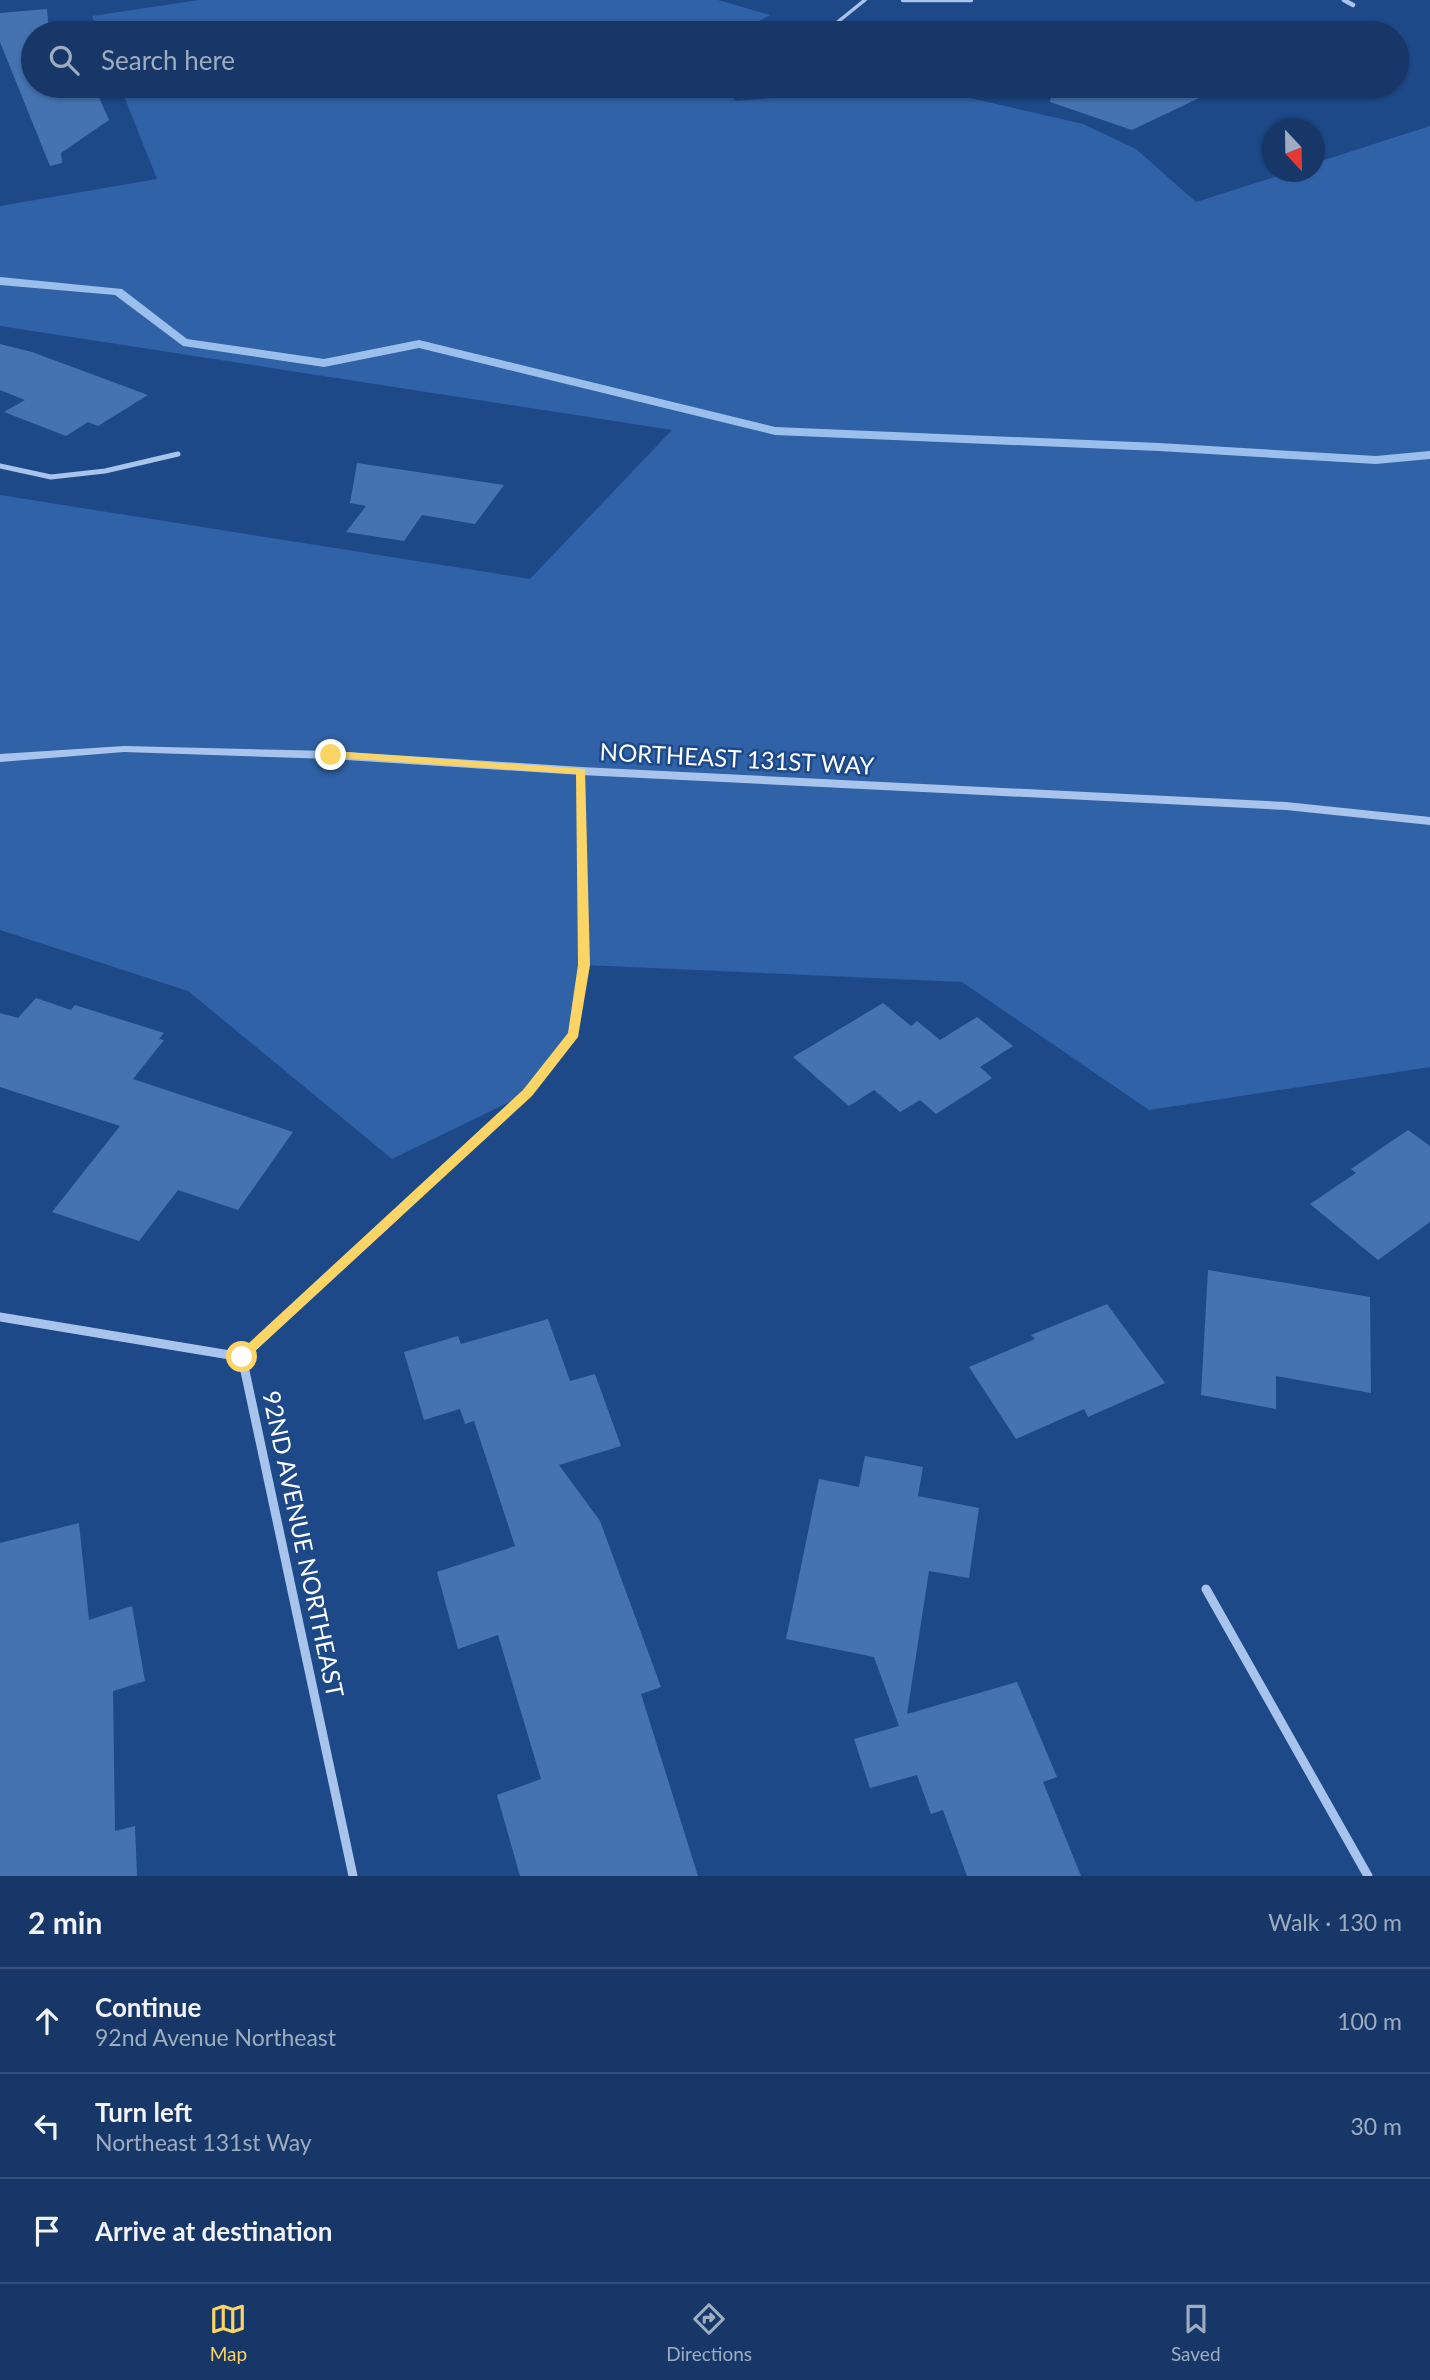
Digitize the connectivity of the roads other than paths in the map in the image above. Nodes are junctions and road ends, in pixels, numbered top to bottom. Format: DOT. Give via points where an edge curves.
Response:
graph roads {
  1 [pos="865,0"];
  2 [pos="903,0"];
  3 [pos="971,0"];
  4 [pos="1344,0"];
  5 [pos="1353,5"];
  6 [pos="839,21"];
  7 [pos="178,454"];
  8 [pos="0,466"];
  9 [pos="0,758"];
  10 [pos="581,771"];
  11 [pos="1430,821"];
  12 [pos="0,1317"];
  13 [pos="242,1357"];
  14 [pos="1206,1589"];
  15 [pos="353,1876"];
  16 [pos="1368,1876"];
  1 -- 6 [label="lane"];
  2 -- 3 [label="street"];
  4 -- 5 [label="street"];
  7 -- 8 [label="street" via="105,471 51,477"];
  9 -- 10 [label="street, NORTHEAST 131ST WAY" via="124,749 331,755"];
  10 -- 11 [label="street, NORTHEAST 131ST WAY" via="1286,806"];
  10 -- 13 [label="street" via="584,965 574,1034 528,1093"];
  12 -- 13 [label="street"];
  13 -- 15 [label="street, 92ND AVENUE NORTHEAST"];
  14 -- 16 [label="street"];
}
